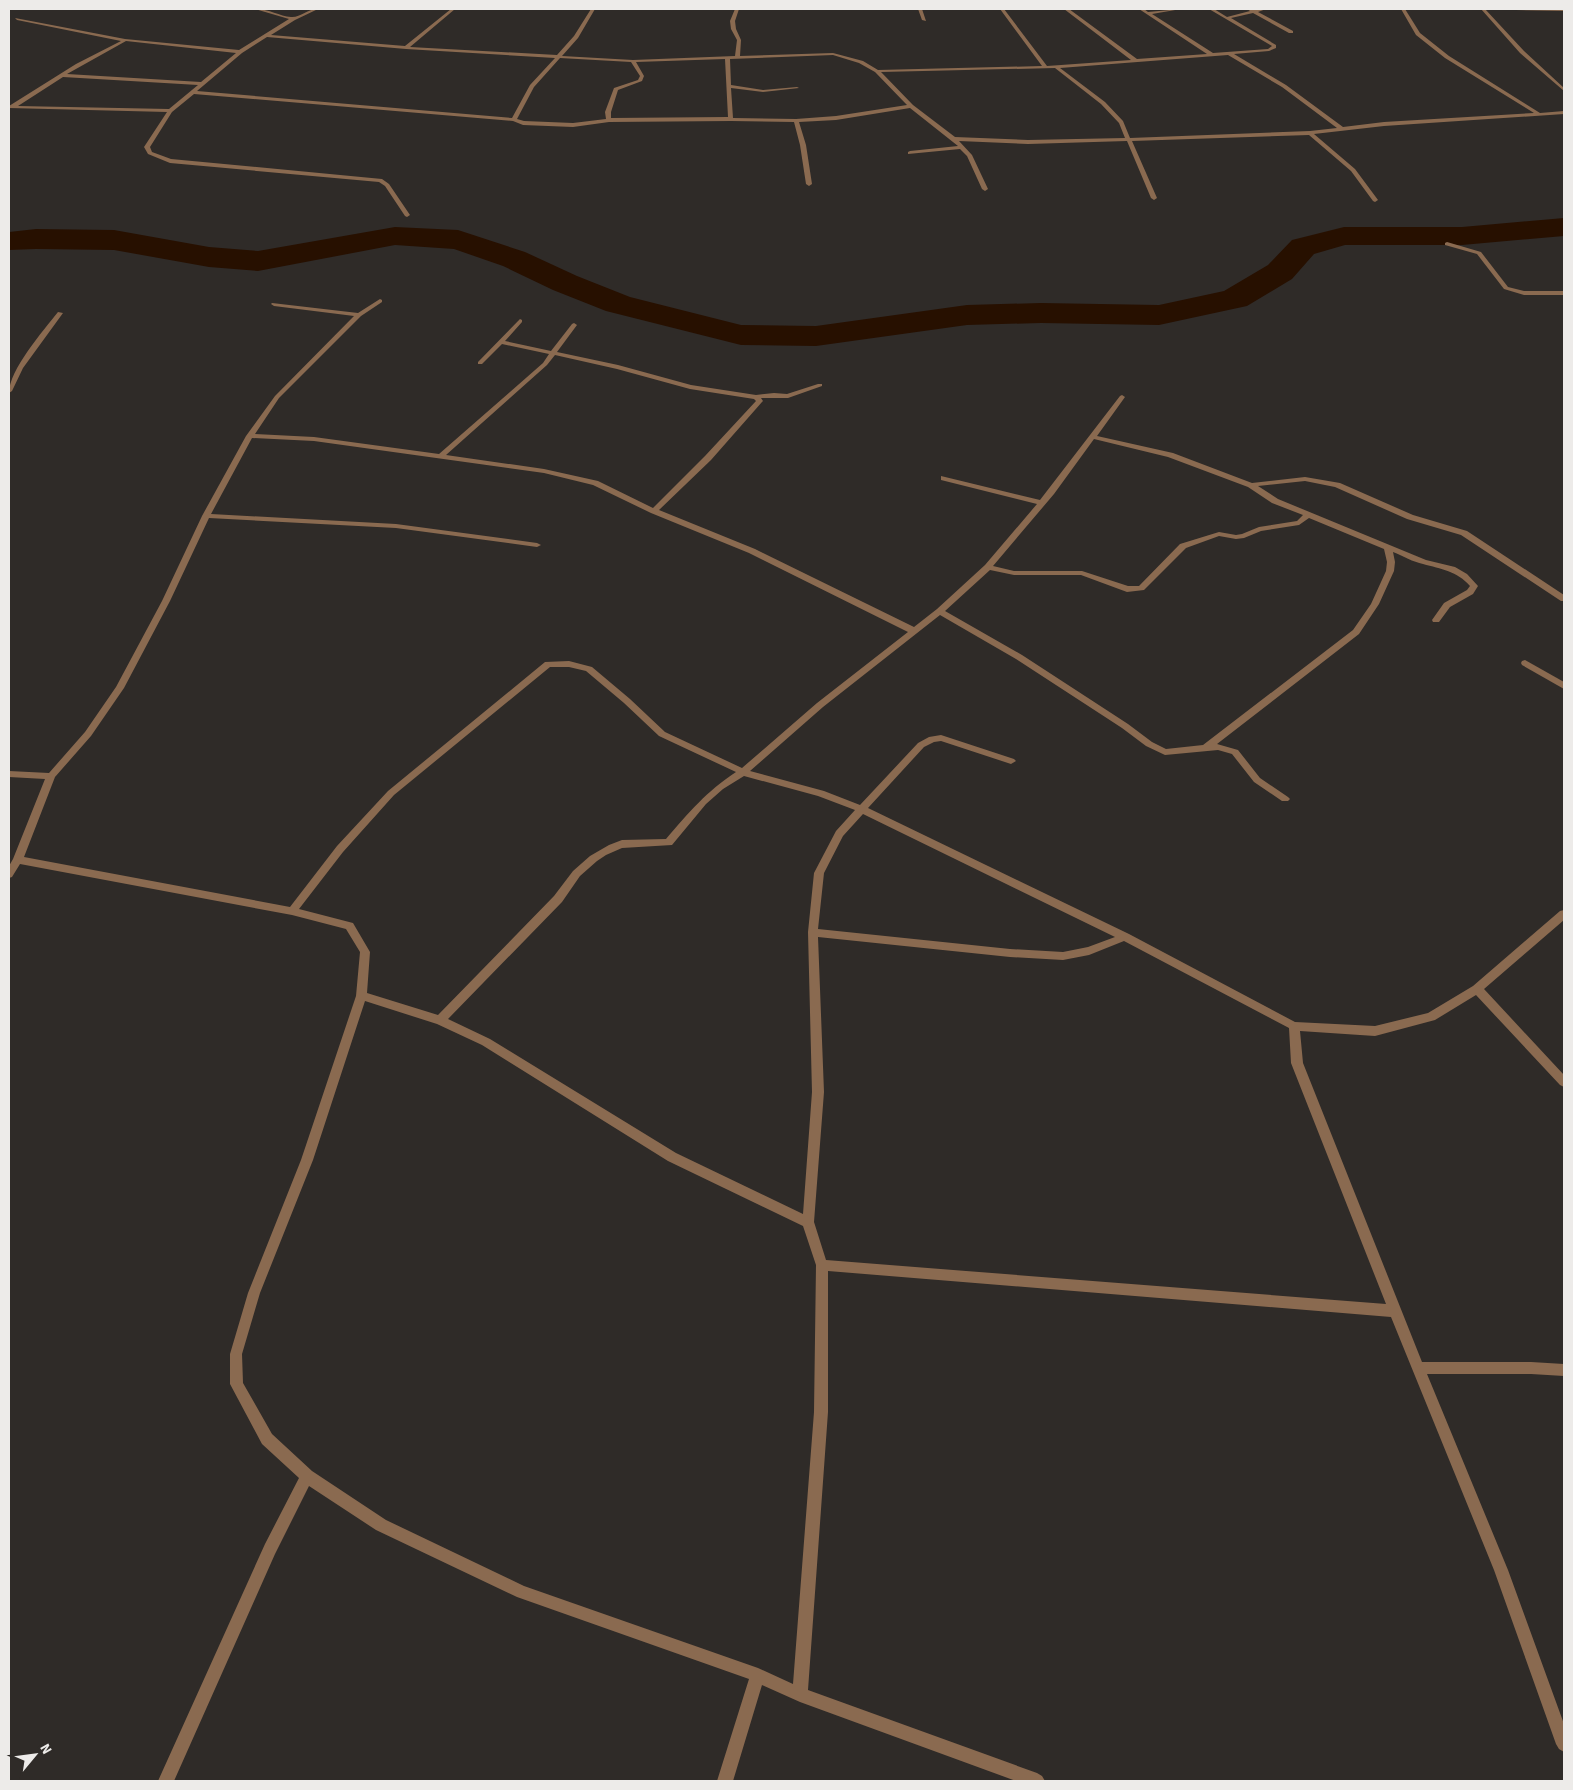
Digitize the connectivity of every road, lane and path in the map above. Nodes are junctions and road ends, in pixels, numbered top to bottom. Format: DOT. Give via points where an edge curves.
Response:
graph roads {
  1 [pos="257,9"];
  2 [pos="316,9"];
  3 [pos="453,9"];
  4 [pos="593,9"];
  5 [pos="736,9"];
  6 [pos="920,9"];
  7 [pos="1002,9"];
  8 [pos="1066,9"];
  9 [pos="1141,9"];
  10 [pos="1179,9"];
  11 [pos="1211,9"];
  12 [pos="1264,9"];
  13 [pos="1403,9"];
  14 [pos="1483,9"];
  15 [pos="1516,9"];
  16 [pos="1251,10"];
  17 [pos="1564,10"];
  18 [pos="1148,13"];
  19 [pos="1227,18"];
  20 [pos="293,19"];
  21 [pos="17,20"];
  22 [pos="924,20"];
  23 [pos="1291,32"];
  24 [pos="266,36"];
  25 [pos="125,40"];
  26 [pos="406,48"];
  27 [pos="240,52"];
  28 [pos="1228,52"];
  29 [pos="1211,54"];
  30 [pos="727,57"];
  31 [pos="737,57"];
  32 [pos="557,58"];
  33 [pos="633,61"];
  34 [pos="1136,61"];
  35 [pos="1045,67"];
  36 [pos="1056,67"];
  37 [pos="877,71"];
  38 [pos="62,75"];
  39 [pos="202,84"];
  40 [pos="729,86"];
  41 [pos="797,88"];
  42 [pos="1564,90"];
  43 [pos="193,92"];
  44 [pos="911,106"];
  45 [pos="10,108"];
  46 [pos="170,111"];
  47 [pos="1537,113"];
  48 [pos="1564,113"];
  49 [pos="731,119"];
  50 [pos="514,120"];
  51 [pos="609,120"];
  52 [pos="796,121"];
  53 [pos="1342,129"];
  54 [pos="1310,133"];
  55 [pos="954,139"];
  56 [pos="1128,140"];
  57 [pos="963,147"];
  58 [pos="910,153"];
  59 [pos="809,184"];
  60 [pos="985,189"];
  61 [pos="1154,198"];
  62 [pos="1375,200"];
  63 [pos="407,214"];
  64 [pos="1447,244"];
  65 [pos="1564,293"];
  66 [pos="380,301"];
  67 [pos="274,304"];
  68 [pos="60,313"];
  69 [pos="359,315"];
  70 [pos="520,322"];
  71 [pos="574,325"];
  72 [pos="501,342"];
  73 [pos="553,353"];
  74 [pos="480,363"];
  75 [pos="820,385"];
  76 [pos="9,391"];
  77 [pos="756,396"];
  78 [pos="1122,396"];
  79 [pos="250,436"];
  80 [pos="1092,437"];
  81 [pos="440,456"];
  82 [pos="944,478"];
  83 [pos="1251,485"];
  84 [pos="1042,504"];
  85 [pos="654,511"];
  86 [pos="1308,515"];
  87 [pos="206,516"];
  88 [pos="536,544"];
  89 [pos="1388,547"];
  90 [pos="988,567"];
  91 [pos="1564,598"];
  92 [pos="940,611"];
  93 [pos="1436,620"];
  94 [pos="914,631"];
  95 [pos="1525,663"];
  96 [pos="1564,686"];
  97 [pos="1204,749"];
  98 [pos="1011,761"];
  99 [pos="742,772"];
  100 [pos="9,774"];
  101 [pos="51,776"];
  102 [pos="1285,799"];
  103 [pos="861,809"];
  104 [pos="18,860"];
  105 [pos="9,874"];
  106 [pos="292,911"];
  107 [pos="1564,914"];
  108 [pos="813,932"];
  109 [pos="1125,937"];
  110 [pos="1477,989"];
  111 [pos="361,996"];
  112 [pos="440,1020"];
  113 [pos="1294,1026"];
  114 [pos="1564,1082"];
  115 [pos="808,1222"];
  116 [pos="822,1265"];
  117 [pos="1396,1311"];
  118 [pos="1418,1368"];
  119 [pos="1564,1370"];
  120 [pos="307,1476"];
  121 [pos="758,1675"];
  122 [pos="800,1695"];
  123 [pos="1562,1728"];
  124 [pos="1564,1744"];
  125 [pos="166,1781"];
  126 [pos="725,1781"];
  127 [pos="1037,1781"];
  1 -- 20 [label="street"];
  2 -- 20 [label="street"];
  3 -- 26 [label="street"];
  4 -- 32 [label="street" via="576,37"];
  5 -- 31 [label="street" via="732,16 732,30 740,40"];
  6 -- 22 [label="street"];
  7 -- 35 [label="street"];
  8 -- 34 [label="street"];
  9 -- 18 [label="street"];
  10 -- 18 [label="street"];
  11 -- 19 [label="street"];
  12 -- 16 [label="street"];
  13 -- 47 [label="street" via="1418,34 1447,57"];
  14 -- 42 [label="street" via="1522,52"];
  15 -- 17 [label="street"];
  16 -- 19 [label="street"];
  16 -- 23 [label="street"];
  18 -- 29 [label="street"];
  19 -- 28 [label="street" via="1274,45 1269,50"];
  20 -- 24 [label="street"];
  21 -- 25 [label="street"];
  24 -- 26 [label="street"];
  24 -- 27 [label="street"];
  25 -- 27 [label="street"];
  25 -- 38 [label="street"];
  26 -- 32 [label="street"];
  27 -- 39 [label="street"];
  28 -- 29 [label="street"];
  28 -- 53 [label="street" via="1284,86"];
  29 -- 34 [label="street"];
  30 -- 31 [label="street"];
  30 -- 33 [label="street"];
  30 -- 40 [label="street"];
  31 -- 37 [label="street" via="833,54 861,62"];
  32 -- 33 [label="street"];
  32 -- 50 [label="street" via="532,86"];
  33 -- 51 [label="street" via="642,76 640,81 616,89 608,112"];
  34 -- 36 [label="street"];
  35 -- 36 [label="street"];
  35 -- 37 [label="street"];
  36 -- 56 [label="street" via="1104,104 1121,122"];
  37 -- 44 [label="street"];
  38 -- 39 [label="street"];
  38 -- 45 [label="street"];
  39 -- 43 [label="street"];
  40 -- 41 [label="street" via="762,91"];
  40 -- 49 [label="street"];
  43 -- 46 [label="street"];
  43 -- 50 [label="street"];
  44 -- 52 [label="street"];
  44 -- 55 [label="street"];
  45 -- 46 [label="street"];
  46 -- 63 [label="street" via="147,147 150,153 170,161 380,180"];
  47 -- 48 [label="street"];
  47 -- 53 [label="street"];
  49 -- 51 [label="street"];
  49 -- 52 [label="street"];
  50 -- 51 [label="street" via="573,125"];
  52 -- 59 [label="street"];
  53 -- 54 [label="street"];
  54 -- 56 [label="street"];
  54 -- 62 [label="street" via="1353,170"];
  55 -- 56 [label="street" via="1028,142"];
  55 -- 57 [label="street"];
  56 -- 61 [label="street"];
  57 -- 58 [label="street"];
  57 -- 60 [label="street"];
  64 -- 65 [label="street" via="1479,253 1506,288 1524,293"];
  66 -- 69 [label="street"];
  67 -- 69 [label="street"];
  68 -- 76 [label="street" via="20,368"];
  69 -- 79 [label="street" via="277,397"];
  70 -- 72 [label="street"];
  71 -- 73 [label="street"];
  72 -- 73 [label="street"];
  72 -- 74 [label="street"];
  73 -- 77 [label="street" via="690,387"];
  73 -- 81 [label="street" via="545,364"];
  75 -- 77 [label="street" via="788,396"];
  77 -- 85 [label="street" via="760,401"];
  78 -- 80 [label="street"];
  79 -- 81 [label="street" via="314,439"];
  79 -- 87 [label="street"];
  80 -- 83 [label="street" via="1170,455"];
  80 -- 84 [label="street"];
  81 -- 85 [label="street" via="544,470 595,483"];
  82 -- 84 [label="street"];
  83 -- 86 [label="street"];
  83 -- 91 [label="street" via="1306,479 1337,485 1410,517 1464,533"];
  84 -- 90 [label="street"];
  85 -- 94 [label="street" via="752,551"];
  86 -- 89 [label="street"];
  86 -- 90 [label="street" via="1299,524 1258,529 1236,537 1219,534 1183,546 1141,588 1127,589 1082,573 1014,573"];
  87 -- 88 [label="street" via="396,526"];
  87 -- 101 [label="street" via="120,688 88,734"];
  89 -- 93 [label="street" via="1424,562 1446,565 1474,586 1470,592 1447,605"];
  89 -- 97 [label="street" via="1390,570 1375,604 1356,632"];
  90 -- 92 [label="street"];
  92 -- 94 [label="street"];
  92 -- 97 [label="street" via="1019,657 1164,752"];
  94 -- 99 [label="street" via="820,704"];
  95 -- 96 [label="street"];
  97 -- 102 [label="street" via="1218,747 1235,752 1257,780"];
  98 -- 103 [label="street" via="941,738 932,739 921,745"];
  99 -- 103 [label="street" via="821,793"];
  99 -- 106 [label="street" via="662,734 588,669 569,664 548,664 391,793 340,849"];
  99 -- 112 [label="street" via="703,802 669,842 621,844 592,859 568,883 558,899"];
  100 -- 101 [label="street"];
  101 -- 104 [label="street"];
  103 -- 108 [label="street" via="839,834 819,873"];
  103 -- 109 [label="street"];
  104 -- 105 [label="street"];
  104 -- 106 [label="street"];
  106 -- 111 [label="street" via="349,926 365,952"];
  107 -- 110 [label="street"];
  108 -- 109 [label="street" via="1062,956 1089,951"];
  108 -- 115 [label="street" via="818,1092"];
  109 -- 113 [label="street"];
  110 -- 113 [label="street" via="1431,1016 1375,1031"];
  110 -- 114 [label="street"];
  111 -- 112 [label="street"];
  111 -- 120 [label="street" via="308,1160 254,1293 236,1354 237,1384 267,1439"];
  112 -- 115 [label="street" via="486,1042 672,1157"];
  113 -- 117 [label="street" via="1297,1063"];
  115 -- 116 [label="street"];
  116 -- 117 [label="street"];
  116 -- 122 [label="street" via="821,1412"];
  117 -- 118 [label="street"];
  118 -- 119 [label="street"];
  118 -- 123 [label="street"];
  120 -- 121 [label="street" via="381,1525 522,1592"];
  120 -- 125 [label="street" via="270,1550"];
  121 -- 122 [label="street"];
  121 -- 126 [label="street"];
  122 -- 127 [label="street"];
  123 -- 124 [label="street"];
}
